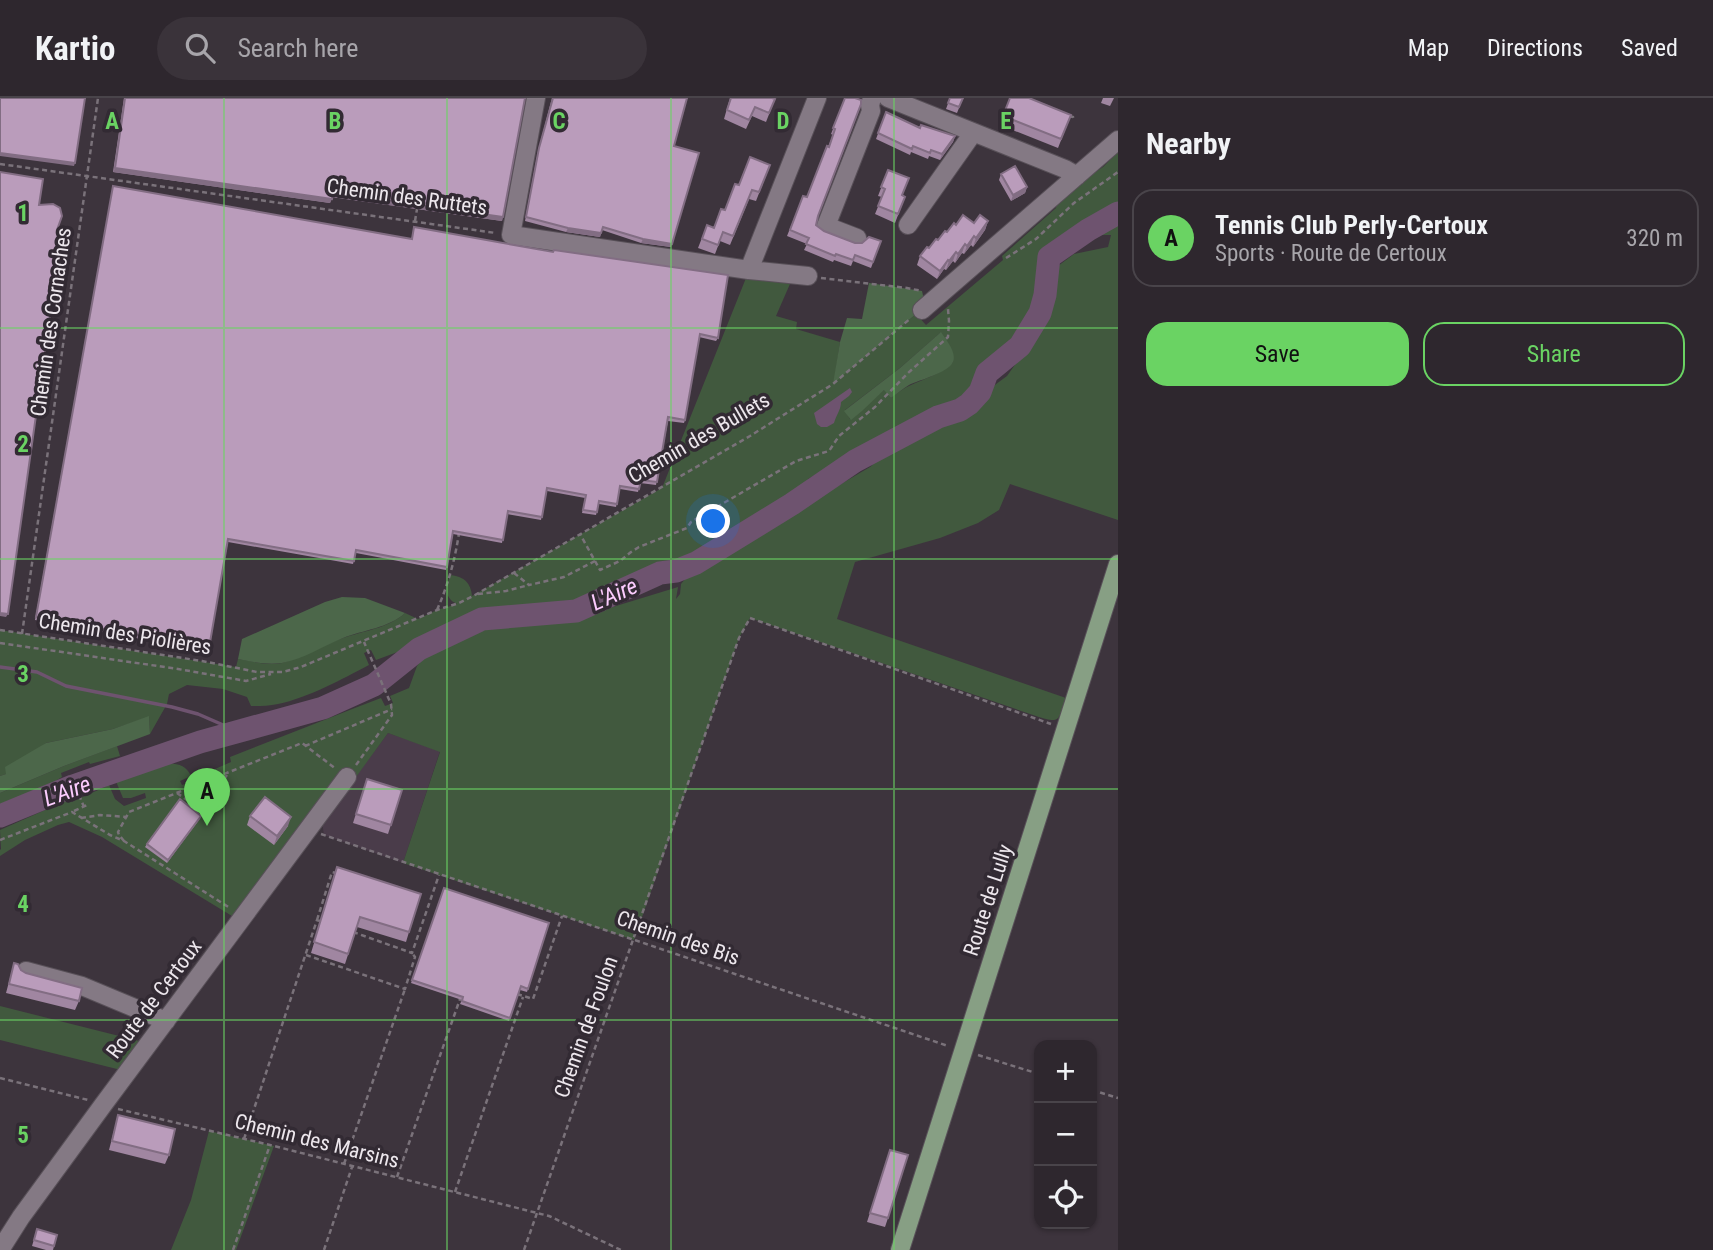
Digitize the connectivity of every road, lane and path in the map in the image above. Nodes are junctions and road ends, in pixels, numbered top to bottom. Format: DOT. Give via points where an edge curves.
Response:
graph roads {
  1 [pos="98,98"];
  2 [pos="536,98"];
  3 [pos="817,98"];
  4 [pos="872,98"];
  5 [pos="888,98"];
  6 [pos="1061,113"];
  7 [pos="1074,120"];
  8 [pos="973,133"];
  9 [pos="1118,140"];
  10 [pos="0,164"];
  11 [pos="1118,172"];
  12 [pos="87,176"];
  13 [pos="1077,176"];
  14 [pos="417,209"];
  15 [pos="415,221"];
  16 [pos="908,225"];
  17 [pos="511,235"];
  18 [pos="857,238"];
  19 [pos="1004,260"];
  20 [pos="749,270"];
  21 [pos="808,276"];
  22 [pos="943,301"];
  23 [pos="922,310"];
  24 [pos="940,313"];
  25 [pos="460,527"];
  26 [pos="580,534"];
  27 [pos="596,561"];
  28 [pos="1118,565"];
  29 [pos="514,573"];
  30 [pos="529,585"];
  31 [pos="475,595"];
  32 [pos="437,610"];
  33 [pos="0,630"];
  34 [pos="22,634"];
  35 [pos="364,640"];
  36 [pos="0,643"];
  37 [pos="245,669"];
  38 [pos="275,673"];
  39 [pos="392,709"];
  40 [pos="1051,724"];
  41 [pos="305,746"];
  42 [pos="229,772"];
  43 [pos="347,777"];
  44 [pos="177,793"];
  45 [pos="79,795"];
  46 [pos="72,812"];
  47 [pos="127,817"];
  48 [pos="81,818"];
  49 [pos="309,828"];
  50 [pos="0,840"];
  51 [pos="124,841"];
  52 [pos="344,875"];
  53 [pos="439,875"];
  54 [pos="562,916"];
  55 [pos="244,917"];
  56 [pos="317,920"];
  57 [pos="329,924"];
  58 [pos="352,932"];
  59 [pos="634,940"];
  60 [pos="412,953"];
  61 [pos="306,956"];
  62 [pos="26,971"];
  63 [pos="405,989"];
  64 [pos="463,989"];
  65 [pos="512,992"];
  66 [pos="523,996"];
  67 [pos="166,1021"];
  68 [pos="964,1051"];
  69 [pos="1034,1072"];
  70 [pos="0,1078"];
  71 [pos="1097,1092"];
  72 [pos="1118,1098"];
  73 [pos="103,1105"];
  74 [pos="244,1139"];
  75 [pos="270,1145"];
  76 [pos="344,1164"];
  77 [pos="352,1167"];
  78 [pos="397,1177"];
  79 [pos="455,1192"];
  80 [pos="537,1213"];
  81 [pos="0,1250"];
  82 [pos="233,1250"];
  83 [pos="324,1250"];
  84 [pos="524,1250"];
  85 [pos="621,1250"];
  86 [pos="900,1250"];
  1 -- 12 [label="path, Chemin des Cornaches"];
  2 -- 17 [label="street"];
  3 -- 20 [label="street"];
  4 -- 18 [label="street" via="826,226"];
  5 -- 8 [label="street"];
  6 -- 7 [label="path"];
  8 -- 13 [label="street"];
  8 -- 16 [label="street"];
  9 -- 13 [label="street"];
  10 -- 12 [label="path, Chemin des Ruttets"];
  11 -- 19 [label="path"];
  12 -- 15 [label="path, Chemin des Ruttets"];
  12 -- 34 [label="path, Chemin des Cornaches"];
  13 -- 22 [label="street"];
  14 -- 15 [label="path"];
  15 -- 17 [label="path, Chemin des Ruttets"];
  17 -- 20 [label="street, Chemin des Ruttets"];
  20 -- 21 [label="street, Chemin des Ruttets"];
  21 -- 22 [label="path" via="907,288"];
  22 -- 23 [label="street"];
  22 -- 24 [label="path"];
  22 -- 27 [label="path" via="950,321 948,337 839,436 830,451 796,461 687,528 639,547 612,566 600,570"];
  23 -- 26 [label="path, Chemin des Bullets" via="833,384"];
  25 -- 32 [label="path" via="456,555"];
  26 -- 27 [label="path"];
  26 -- 29 [label="path, Chemin des Bullets"];
  27 -- 30 [label="path" via="564,577"];
  28 -- 68 [label="main road, Route de Lully"];
  29 -- 30 [label="path"];
  29 -- 31 [label="path, Chemin des Bullets"];
  30 -- 31 [label="path"];
  31 -- 32 [label="path, Chemin des Bullets"];
  32 -- 35 [label="path, Chemin des Bullets"];
  33 -- 34 [label="path, Chemin des Piolières"];
  34 -- 37 [label="path, Chemin des Piolières"];
  35 -- 38 [label="path, Chemin des Bullets"];
  35 -- 39 [label="path"];
  36 -- 38 [label="path" via="246,681"];
  37 -- 38 [label="path, Chemin des Bullets"];
  39 -- 41 [label="path"];
  39 -- 43 [label="path"];
  40 -- 59 [label="path, Chemin de Foulon" via="750,618"];
  41 -- 42 [label="path" via="302,743"];
  41 -- 43 [label="path"];
  42 -- 44 [label="path"];
  42 -- 44 [label="path" via="201,810"];
  43 -- 49 [label="street, Route de Certoux"];
  44 -- 47 [label="path" via="129,812"];
  45 -- 46 [label="path" via="85,806"];
  46 -- 48 [label="path"];
  46 -- 50 [label="path"];
  47 -- 48 [label="path"];
  47 -- 51 [label="path" via="118,832"];
  48 -- 51 [label="path"];
  49 -- 53 [label="path, Chemin des Bis"];
  49 -- 55 [label="street, Route de Certoux"];
  51 -- 55 [label="path"];
  52 -- 56 [label="path" via="332,872"];
  53 -- 54 [label="path, Chemin des Bis"];
  53 -- 60 [label="path"];
  54 -- 59 [label="path, Chemin des Bis"];
  54 -- 66 [label="path" via="533,999"];
  55 -- 67 [label="street, Route de Certoux"];
  56 -- 57 [label="path"];
  56 -- 61 [label="path"];
  58 -- 60 [label="path"];
  59 -- 68 [label="path, Chemin des Bis"];
  59 -- 80 [label="path, Chemin de Foulon"];
  60 -- 63 [label="path" via="415,957"];
  61 -- 63 [label="path"];
  61 -- 74 [label="path"];
  62 -- 67 [label="street" via="82,986"];
  63 -- 76 [label="path"];
  64 -- 78 [label="path"];
  65 -- 66 [label="path"];
  66 -- 79 [label="path"];
  67 -- 73 [label="street, Route de Certoux"];
  68 -- 69 [label="path, Chemin des Bis"];
  68 -- 86 [label="main road, Route de Lully"];
  70 -- 73 [label="path, Chemin des Marsins"];
  71 -- 72 [label="path"];
  73 -- 74 [label="path, Chemin des Marsins"];
  73 -- 81 [label="street, Route de Certoux"];
  74 -- 75 [label="path, Chemin des Marsins"];
  75 -- 76 [label="path, Chemin des Marsins"];
  75 -- 82 [label="path"];
  76 -- 77 [label="path, Chemin des Marsins"];
  77 -- 78 [label="path, Chemin des Marsins"];
  77 -- 83 [label="path"];
  78 -- 79 [label="path, Chemin des Marsins"];
  79 -- 80 [label="path, Chemin des Marsins"];
  80 -- 84 [label="path, Chemin de Foulon"];
  80 -- 85 [label="path, Chemin des Marsins"];
}
